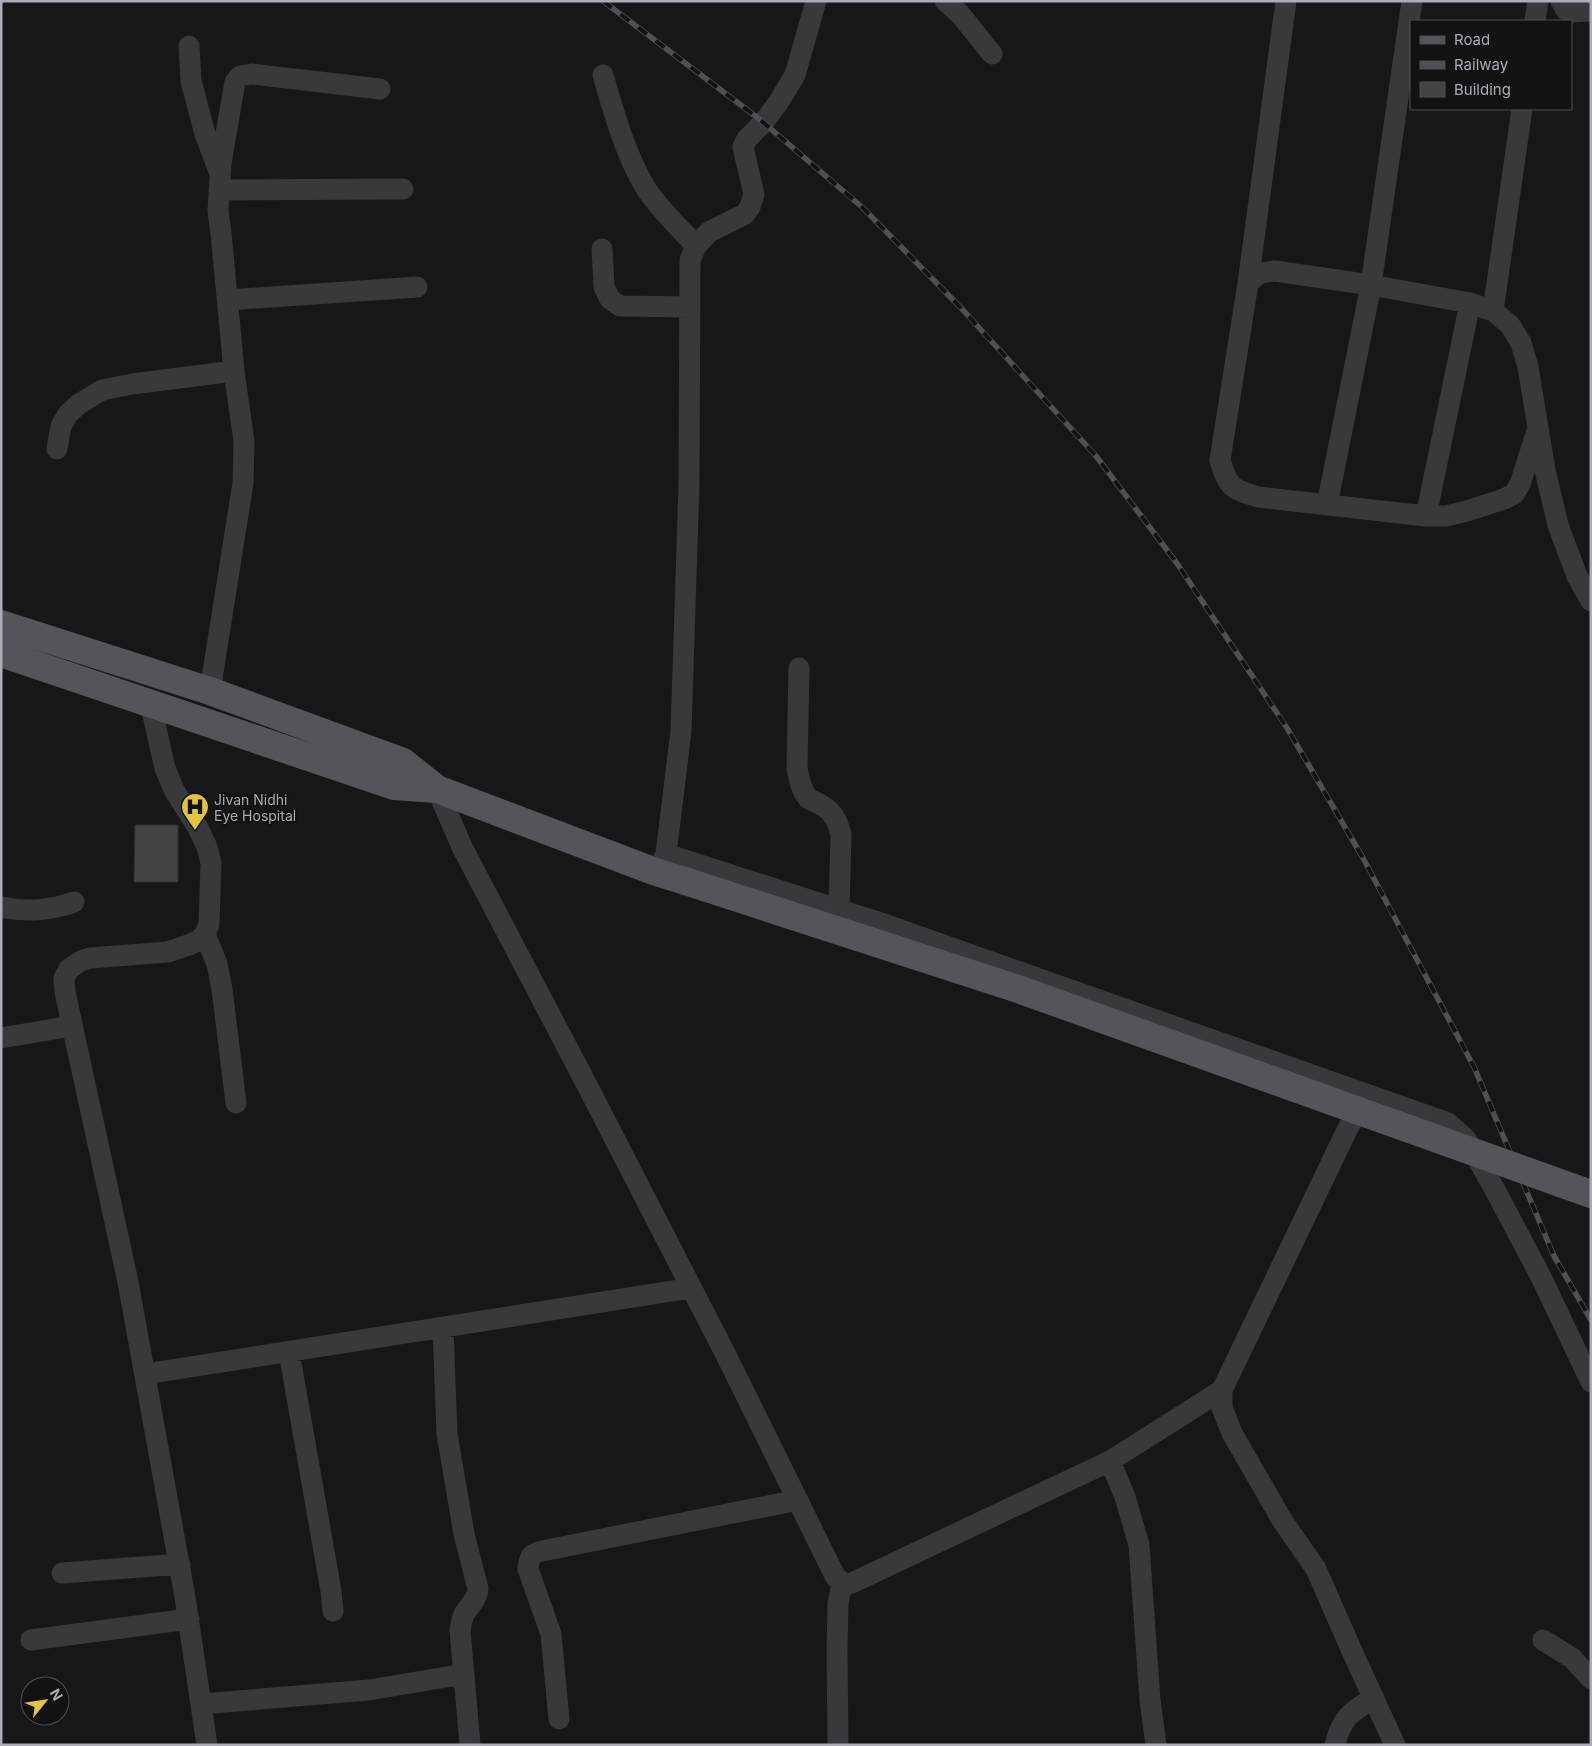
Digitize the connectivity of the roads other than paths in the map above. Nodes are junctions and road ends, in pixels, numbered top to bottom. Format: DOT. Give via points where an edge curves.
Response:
graph roads {
  1 [pos="816,1"];
  2 [pos="945,1"];
  3 [pos="1286,1"];
  4 [pos="1412,1"];
  5 [pos="1538,1"];
  6 [pos="1561,1"];
  7 [pos="1591,11"];
  8 [pos="1535,20"];
  9 [pos="189,46"];
  10 [pos="992,54"];
  11 [pos="603,75"];
  12 [pos="380,89"];
  13 [pos="1522,110"];
  14 [pos="220,182"];
  15 [pos="403,189"];
  16 [pos="696,246"];
  17 [pos="602,249"];
  18 [pos="1248,283"];
  19 [pos="1371,285"];
  20 [pos="417,288"];
  21 [pos="227,300"];
  22 [pos="1470,303"];
  23 [pos="690,307"];
  24 [pos="1493,311"];
  25 [pos="234,371"];
  26 [pos="1538,428"];
  27 [pos="56,449"];
  28 [pos="1326,505"];
  29 [pos="1426,516"];
  30 [pos="1591,601"];
  31 [pos="1,624"];
  32 [pos="1,653"];
  33 [pos="799,668"];
  34 [pos="210,691"];
  35 [pos="150,702"];
  36 [pos="437,789"];
  37 [pos="661,863"];
  38 [pos="74,902"];
  39 [pos="1,907"];
  40 [pos="839,910"];
  41 [pos="205,934"];
  42 [pos="72,1026"];
  43 [pos="1,1038"];
  44 [pos="1367,1094"];
  45 [pos="236,1103"];
  46 [pos="1591,1194"];
  47 [pos="691,1288"];
  48 [pos="442,1328"];
  49 [pos="289,1352"];
  50 [pos="145,1374"];
  51 [pos="1591,1382"];
  52 [pos="1222,1390"];
  53 [pos="1110,1461"];
  54 [pos="798,1500"];
  55 [pos="180,1564"];
  56 [pos="62,1573"];
  57 [pos="842,1583"];
  58 [pos="333,1611"];
  59 [pos="189,1619"];
  60 [pos="30,1640"];
  61 [pos="1544,1640"];
  62 [pos="464,1674"];
  63 [pos="1591,1679"];
  64 [pos="1374,1698"];
  65 [pos="201,1704"];
  66 [pos="559,1719"];
  67 [pos="207,1745"];
  68 [pos="470,1745"];
  69 [pos="838,1745"];
  70 [pos="1156,1745"];
  71 [pos="1335,1745"];
  72 [pos="1395,1745"];
  1 -- 16 [label="street" via="795,75 778,103 743,147 754,194 750,207 745,214 709,232"];
  2 -- 10 [label="street" via="960,14"];
  3 -- 18 [label="street"];
  4 -- 19 [label="street"];
  5 -- 8 [label="street"];
  6 -- 7 [label="street" via="1563,8 1571,12"];
  9 -- 14 [label="street" via="191,81"];
  11 -- 16 [label="street" via="614,117 646,189"];
  12 -- 14 [label="street" via="252,74 240,76 235,82"];
  13 -- 24 [label="street"];
  14 -- 15 [label="street"];
  14 -- 21 [label="street" via="218,211"];
  16 -- 23 [label="street" via="690,260"];
  17 -- 23 [label="street" via="604,287 620,306"];
  18 -- 19 [label="street" via="1260,273 1275,271"];
  18 -- 28 [label="street" via="1220,460 1226,478 1238,491 1258,497"];
  19 -- 22 [label="street"];
  19 -- 28 [label="street"];
  20 -- 21 [label="street"];
  21 -- 25 [label="street"];
  22 -- 24 [label="street"];
  22 -- 29 [label="street"];
  23 -- 37 [label="street" via="689,484 681,731"];
  24 -- 26 [label="street" via="1510,325 1520,343 1528,367"];
  25 -- 27 [label="street" via="102,390 68,414 61,426"];
  25 -- 34 [label="street" via="245,463"];
  26 -- 29 [label="street" via="1514,494 1467,511"];
  26 -- 30 [label="street" via="1558,525 1577,576"];
  28 -- 29 [label="street"];
  31 -- 34 [label="main road"];
  32 -- 35 [label="main road"];
  33 -- 40 [label="street" via="796,768 808,798 834,815 839,824"];
  34 -- 36 [label="main road" via="403,762"];
  35 -- 36 [label="main road" via="394,786"];
  35 -- 41 [label="street" via="165,768 174,790 198,828 211,863"];
  36 -- 37 [label="main road"];
  36 -- 47 [label="street" via="462,847"];
  37 -- 40 [label="street"];
  37 -- 46 [label="main road, bridge" via="685,881 1018,990"];
  38 -- 39 [label="street" via="54,909"];
  40 -- 44 [label="street"];
  41 -- 42 [label="street" via="191,944 168,952 90,958 69,969 64,978"];
  41 -- 45 [label="street" via="222,988"];
  42 -- 43 [label="street"];
  42 -- 50 [label="street"];
  44 -- 51 [label="street" via="1448,1124 1466,1139 1541,1277"];
  44 -- 52 [label="street"];
  47 -- 48 [label="street"];
  47 -- 54 [label="street"];
  48 -- 49 [label="street"];
  48 -- 62 [label="street" via="447,1434 464,1534 478,1589 474,1602 464,1614 460,1630"];
  49 -- 50 [label="street"];
  49 -- 58 [label="street"];
  50 -- 55 [label="street"];
  52 -- 53 [label="street"];
  52 -- 64 [label="street" via="1222,1408 1232,1433 1282,1520 1316,1569"];
  53 -- 57 [label="street" via="854,1582"];
  53 -- 70 [label="street" via="1139,1545 1148,1686"];
  54 -- 57 [label="street" via="835,1576"];
  54 -- 66 [label="street" via="533,1554 528,1560 528,1570 551,1634"];
  55 -- 56 [label="street"];
  55 -- 59 [label="street"];
  57 -- 69 [label="street" via="838,1603"];
  59 -- 60 [label="street"];
  59 -- 65 [label="street"];
  61 -- 63 [label="street" via="1572,1658"];
  62 -- 65 [label="street" via="369,1690"];
  62 -- 68 [label="street"];
  64 -- 71 [label="street" via="1344,1720"];
  64 -- 72 [label="street"];
  65 -- 67 [label="street"];
}
